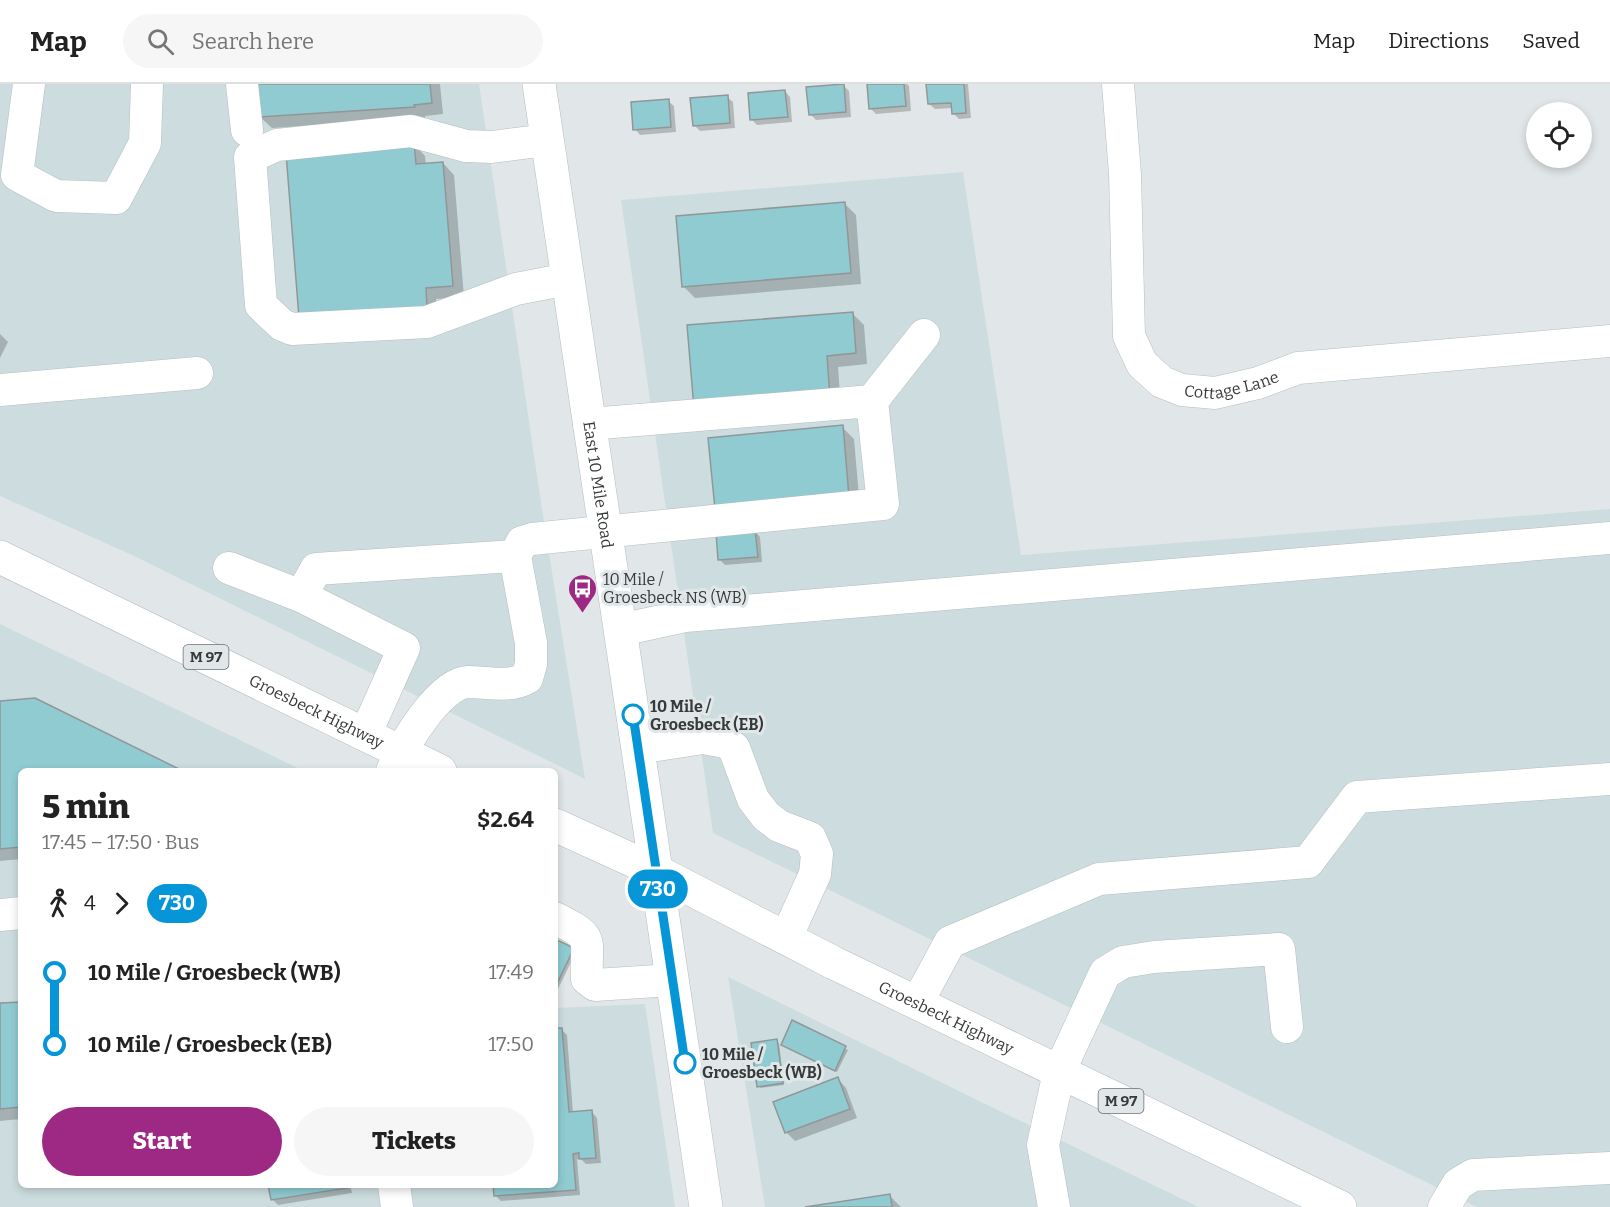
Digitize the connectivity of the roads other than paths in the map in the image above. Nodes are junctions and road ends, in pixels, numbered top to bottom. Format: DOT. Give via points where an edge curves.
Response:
graph roads {
  1 [pos="29,84"];
  2 [pos="147,84"];
  3 [pos="242,84"];
  4 [pos="539,84"];
  5 [pos="1118,84"];
  6 [pos="247,130"];
  7 [pos="547,140"];
  8 [pos="568,279"];
  9 [pos="924,335"];
  10 [pos="1610,341"];
  11 [pos="197,373"];
  12 [pos="0,390"];
  13 [pos="872,401"];
  14 [pos="589,424"];
  15 [pos="605,530"];
  16 [pos="1610,538"];
  17 [pos="515,556"];
  18 [pos="0,557"];
  19 [pos="229,568"];
  20 [pos="301,596"];
  21 [pos="620,630"];
  22 [pos="365,735"];
  23 [pos="638,748"];
  24 [pos="396,761"];
  25 [pos="427,768"];
  26 [pos="1610,779"];
  27 [pos="558,826"];
  28 [pos="656,871"];
  29 [pos="18,914"];
  30 [pos="0,915"];
  31 [pos="558,920"];
  32 [pos="786,938"];
  33 [pos="672,980"];
  34 [pos="917,1003"];
  35 [pos="1287,1027"];
  36 [pos="1059,1072"];
  37 [pos="1610,1168"];
  38 [pos="394,1188"];
  39 [pos="397,1207"];
  40 [pos="706,1207"];
  41 [pos="1054,1207"];
  42 [pos="1340,1207"];
  43 [pos="1444,1207"];
  1 -- 2 [label="street" via="17,175 56,196 116,198 145,143"];
  3 -- 6 [label="street"];
  4 -- 7 [label="main road, East 10 Mile Road"];
  5 -- 10 [label="street, Cottage Lane" via="1125,174 1129,336 1142,364 1162,381 1182,390 1215,393 1298,368"];
  7 -- 8 [label="main road, East 10 Mile Road"];
  7 -- 8 [label="street" via="466,146 411,131 277,145 250,157 261,304 282,325 292,329 427,322 516,289"];
  8 -- 14 [label="main road, East 10 Mile Road"];
  9 -- 13 [label="street"];
  11 -- 12 [label="street"];
  13 -- 14 [label="street"];
  13 -- 15 [label="street" via="883,504"];
  14 -- 15 [label="main road, East 10 Mile Road"];
  15 -- 17 [label="street" via="532,539 522,542"];
  15 -- 21 [label="main road, East 10 Mile Road"];
  16 -- 21 [label="street" via="685,616"];
  17 -- 20 [label="street" via="315,568"];
  17 -- 24 [label="street" via="531,643 527,678 519,682 458,685 437,700"];
  18 -- 22 [label="main road, Groesbeck Highway / M 97"];
  19 -- 20 [label="street"];
  20 -- 22 [label="street" via="404,648"];
  21 -- 23 [label="main road, East 10 Mile Road"];
  22 -- 24 [label="main road, Groesbeck Highway / M 97"];
  23 -- 28 [label="main road, East 10 Mile Road"];
  23 -- 32 [label="street" via="703,738 725,742 734,748 753,799 766,816 779,826 810,838 817,854 815,874"];
  24 -- 25 [label="main road, Groesbeck Highway / M 97"];
  26 -- 34 [label="street" via="1357,797 1308,862 1099,879 950,942"];
  27 -- 28 [label="main road, Groesbeck Highway / M 97"];
  28 -- 32 [label="main road, Groesbeck Highway / M 97"];
  28 -- 33 [label="main road, East 10 Mile Road"];
  29 -- 30 [label="street"];
  31 -- 33 [label="street" via="580,931 588,944 587,979 595,985"];
  32 -- 34 [label="main road, Groesbeck Highway / M 97"];
  33 -- 40 [label="main road, East 10 Mile Road"];
  34 -- 36 [label="main road, Groesbeck Highway / M 97"];
  35 -- 36 [label="street" via="1279,949 1123,962 1105,973"];
  36 -- 41 [label="street" via="1043,1145"];
  36 -- 42 [label="main road, Groesbeck Highway / M 97"];
  37 -- 43 [label="street" via="1473,1174 1458,1184"];
  38 -- 39 [label="street"];
}
